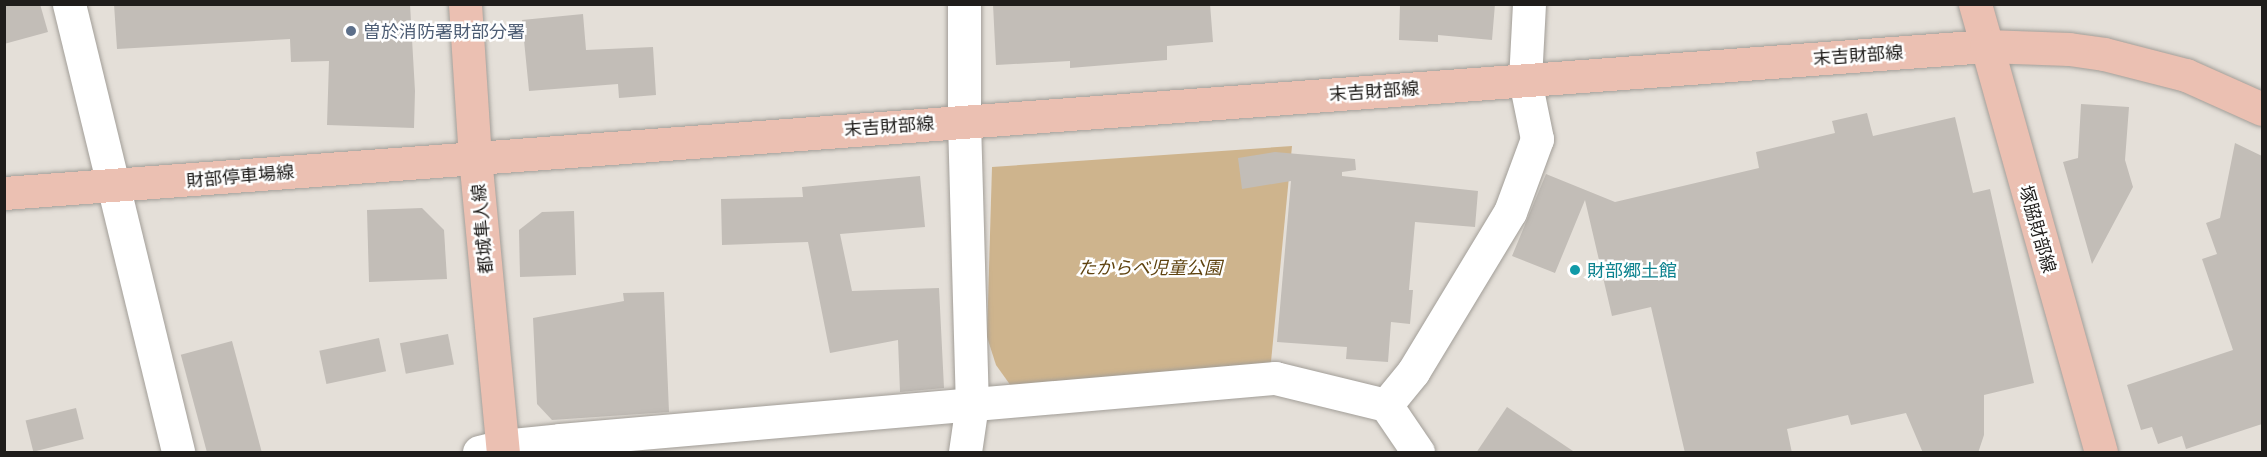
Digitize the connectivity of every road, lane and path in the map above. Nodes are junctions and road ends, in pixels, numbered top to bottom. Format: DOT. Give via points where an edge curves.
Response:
graph roads {
  1 [pos="69,4"];
  2 [pos="465,4"];
  3 [pos="964,4"];
  4 [pos="1529,4"];
  5 [pos="1975,4"];
  6 [pos="1986,46"];
  7 [pos="1525,80"];
  8 [pos="2262,110"];
  9 [pos="964,121"];
  10 [pos="476,158"];
  11 [pos="111,186"];
  12 [pos="4,193"];
  13 [pos="972,404"];
  14 [pos="1386,405"];
  15 [pos="495,450"];
  16 [pos="178,453"];
  17 [pos="965,453"];
  18 [pos="1418,453"];
  19 [pos="2101,453"];
  1 -- 11 [label="street"];
  2 -- 10 [label="main road, 都城隼人線"];
  3 -- 9 [label="street"];
  4 -- 7 [label="street"];
  5 -- 6 [label="main road, 塚脇財部線"];
  6 -- 7 [label="main road, 末吉財部線"];
  6 -- 8 [label="main road, 末吉財部線" via="2104,54 2186,75"];
  6 -- 19 [label="main road, 塚脇財部線"];
  7 -- 9 [label="main road, 末吉財部線"];
  7 -- 14 [label="street" via="1537,139 1510,212 1413,372"];
  9 -- 10 [label="main road, 末吉財部線"];
  9 -- 13 [label="street"];
  10 -- 11 [label="main road, 財部停車場線"];
  10 -- 15 [label="main road, 都城隼人線"];
  11 -- 12 [label="main road, 財部停車場線"];
  11 -- 16 [label="street"];
  13 -- 14 [label="street" via="1275,378"];
  13 -- 15 [label="street"];
  13 -- 17 [label="street"];
  14 -- 18 [label="street"];
}
